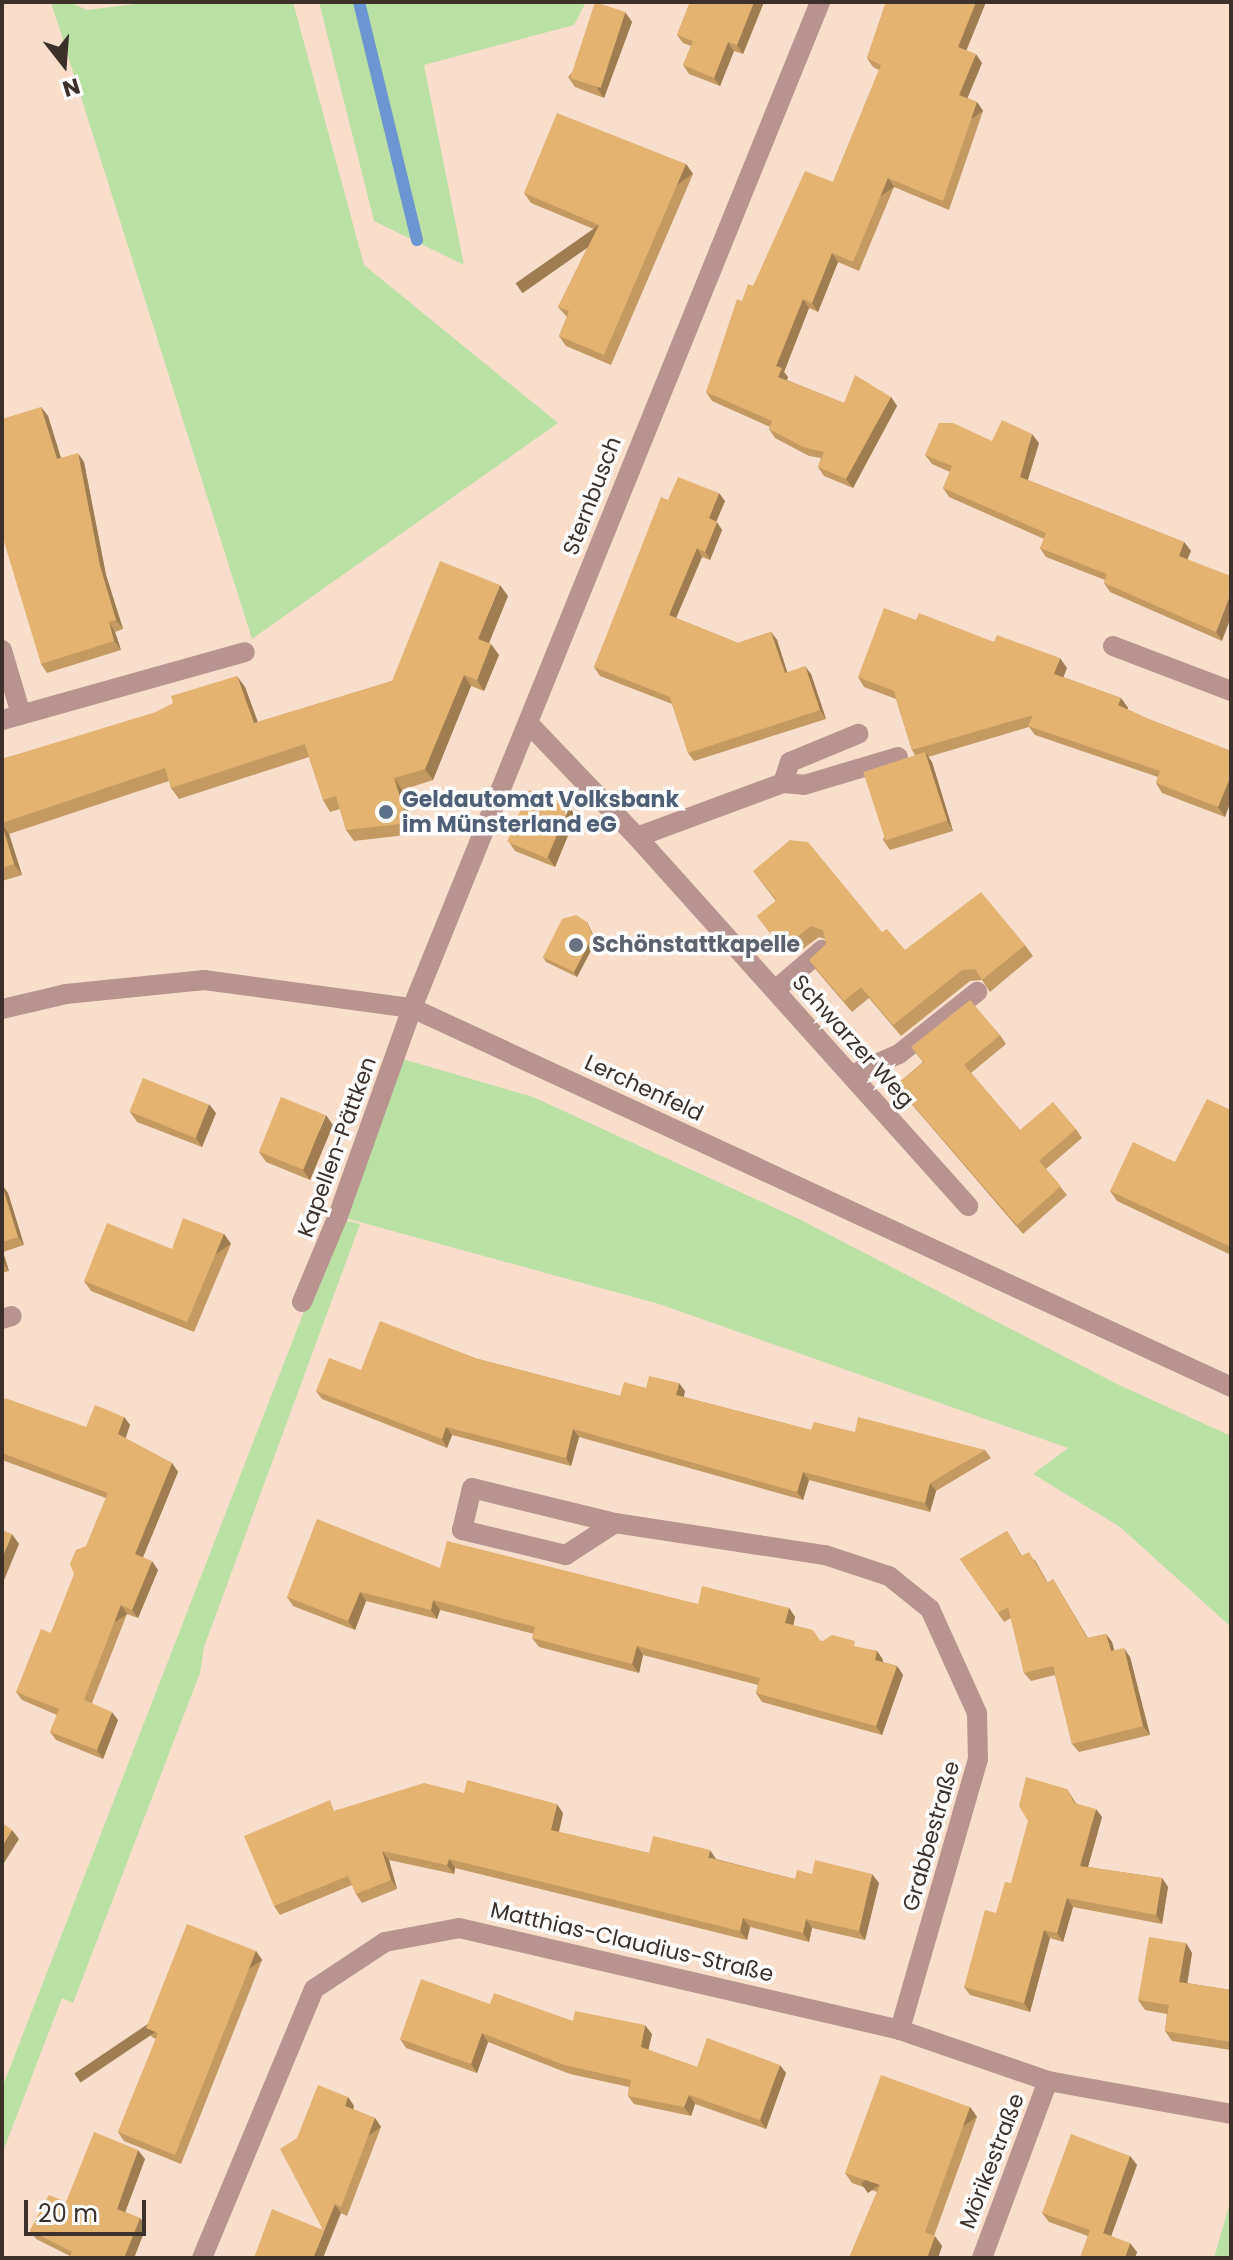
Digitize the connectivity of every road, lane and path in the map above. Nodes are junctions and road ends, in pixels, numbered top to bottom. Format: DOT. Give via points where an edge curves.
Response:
graph roads {
  1 [pos="820,2"];
  2 [pos="1113,646"];
  3 [pos="2,650"];
  4 [pos="245,652"];
  5 [pos="1231,691"];
  6 [pos="12,717"];
  7 [pos="529,724"];
  8 [pos="858,734"];
  9 [pos="898,757"];
  10 [pos="783,783"];
  11 [pos="637,837"];
  12 [pos="822,950"];
  13 [pos="775,990"];
  14 [pos="977,992"];
  15 [pos="412,1008"];
  16 [pos="2,1009"];
  17 [pos="851,1075"];
  18 [pos="968,1206"];
  19 [pos="302,1302"];
  20 [pos="1231,1387"];
  21 [pos="615,1523"];
  22 [pos="900,2030"];
  23 [pos="1048,2081"];
  24 [pos="1231,2114"];
  25 [pos="202,2258"];
  26 [pos="982,2258"];
  1 -- 7 [label="street, Sternbusch"];
  2 -- 5 [label="street"];
  3 -- 6 [label="street"];
  4 -- 6 [label="street"];
  7 -- 11 [label="street, Schwarzer Weg"];
  7 -- 15 [label="street, Sternbusch"];
  8 -- 10 [label="street" via="790,762"];
  9 -- 10 [label="street" via="804,785"];
  10 -- 11 [label="street"];
  11 -- 13 [label="street, Schwarzer Weg"];
  12 -- 13 [label="street"];
  13 -- 17 [label="street, Schwarzer Weg"];
  14 -- 17 [label="street" via="899,1054"];
  15 -- 16 [label="street, Lerchenfeld" via="204,980 66,994"];
  15 -- 19 [label="street, Kapellen-Pättken"];
  15 -- 20 [label="street, Lerchenfeld"];
  17 -- 18 [label="street, Schwarzer Weg"];
  21 -- 21 [label="street, Grabbestraße" via="472,1488 462,1530 566,1555"];
  21 -- 22 [label="street, Grabbestraße" via="825,1555 889,1576 930,1609 977,1713 978,1759"];
  22 -- 23 [label="street, Matthias-Claudius-Straße"];
  22 -- 25 [label="street, Matthias-Claudius-Straße" via="479,1930 459,1928 385,1942 314,1989"];
  23 -- 24 [label="street, Matthias-Claudius-Straße"];
  23 -- 26 [label="street, Mörikestraße"];
}
